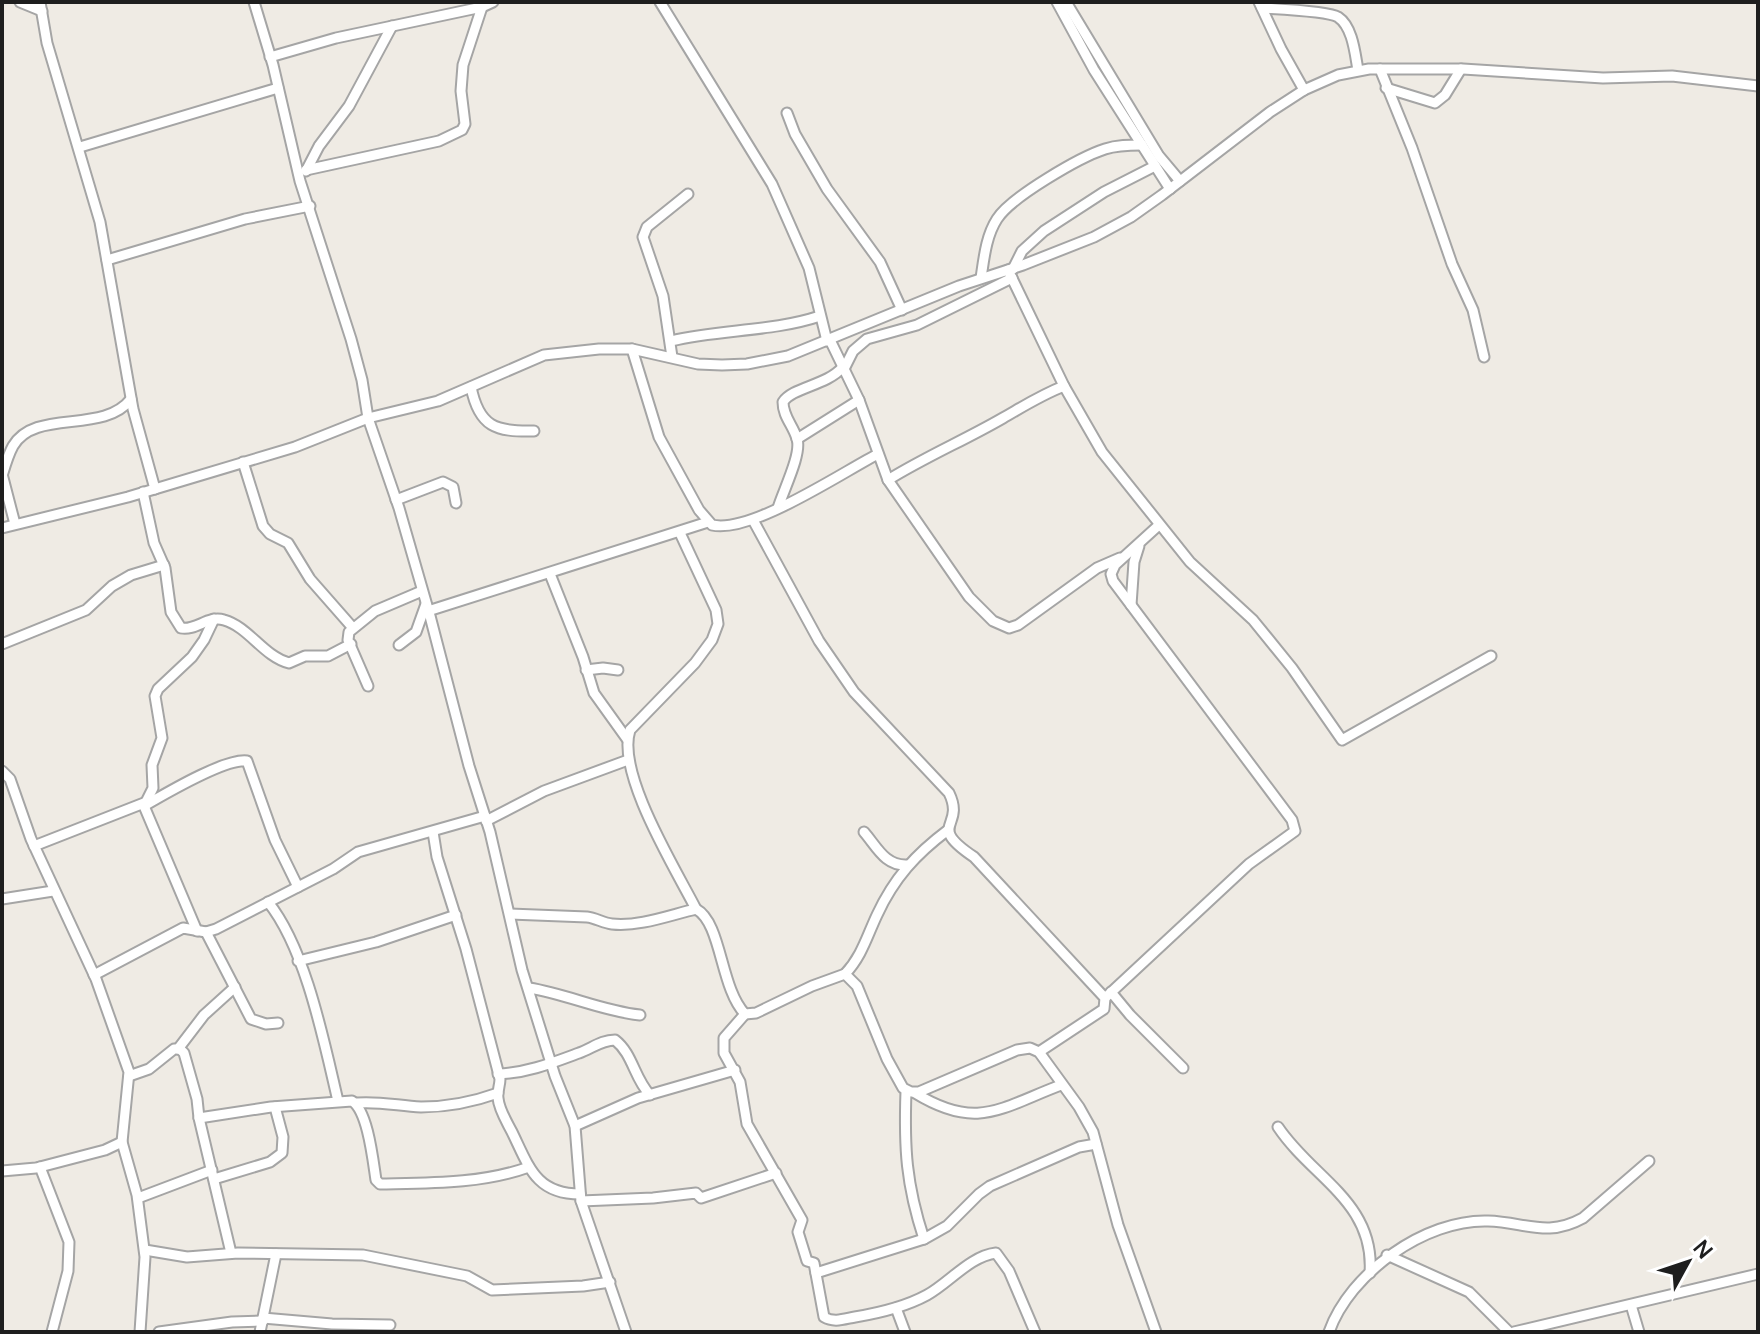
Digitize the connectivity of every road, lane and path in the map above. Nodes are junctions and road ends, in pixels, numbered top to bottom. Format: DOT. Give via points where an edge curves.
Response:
graph roads {
  1 [pos="20,2"];
  2 [pos="52,2"];
  3 [pos="254,2"];
  4 [pos="493,2"];
  5 [pos="660,2"];
  6 [pos="1057,2"];
  7 [pos="1066,2"];
  8 [pos="1261,5"];
  9 [pos="41,6"];
  10 [pos="482,7"];
  11 [pos="392,26"];
  12 [pos="270,57"];
  13 [pos="1380,69"];
  14 [pos="1461,69"];
  15 [pos="1358,70"];
  16 [pos="1758,86"];
  17 [pos="278,88"];
  18 [pos="1386,88"];
  19 [pos="1304,90"];
  20 [pos="787,113"];
  21 [pos="1142,145"];
  22 [pos="80,147"];
  23 [pos="1155,166"];
  24 [pos="306,170"];
  25 [pos="300,181"];
  26 [pos="1180,181"];
  27 [pos="1170,189"];
  28 [pos="688,194"];
  29 [pos="310,206"];
  30 [pos="107,260"];
  31 [pos="1011,272"];
  32 [pos="981,278"];
  33 [pos="902,310"];
  34 [pos="820,316"];
  35 [pos="671,341"];
  36 [pos="828,341"];
  37 [pos="632,349"];
  38 [pos="672,357"];
  39 [pos="1484,357"];
  40 [pos="844,368"];
  41 [pos="1064,386"];
  42 [pos="471,387"];
  43 [pos="131,399"];
  44 [pos="859,400"];
  45 [pos="368,418"];
  46 [pos="534,431"];
  47 [pos="797,439"];
  48 [pos="878,454"];
  49 [pos="243,462"];
  50 [pos="2,475"];
  51 [pos="888,480"];
  52 [pos="155,489"];
  53 [pos="143,492"];
  54 [pos="396,500"];
  55 [pos="456,503"];
  56 [pos="778,508"];
  57 [pos="753,520"];
  58 [pos="708,522"];
  59 [pos="15,524"];
  60 [pos="1159,525"];
  61 [pos="2,528"];
  62 [pos="680,533"];
  63 [pos="1141,541"];
  64 [pos="1123,557"];
  65 [pos="164,565"];
  66 [pos="550,574"];
  67 [pos="422,591"];
  68 [pos="1131,605"];
  69 [pos="427,607"];
  70 [pos="214,619"];
  71 [pos="353,628"];
  72 [pos="2,644"];
  73 [pos="351,644"];
  74 [pos="399,645"];
  75 [pos="1491,656"];
  76 [pos="586,670"];
  77 [pos="618,670"];
  78 [pos="368,686"];
  79 [pos="627,739"];
  80 [pos="628,760"];
  81 [pos="2,771"];
  82 [pos="144,805"];
  83 [pos="486,818"];
  84 [pos="948,830"];
  85 [pos="433,832"];
  86 [pos="864,832"];
  87 [pos="34,846"];
  88 [pos="907,865"];
  89 [pos="298,887"];
  90 [pos="53,891"];
  91 [pos="2,899"];
  92 [pos="268,902"];
  93 [pos="696,909"];
  94 [pos="510,914"];
  95 [pos="456,915"];
  96 [pos="202,932"];
  97 [pos="298,961"];
  98 [pos="845,974"];
  99 [pos="94,975"];
  100 [pos="235,987"];
  101 [pos="529,988"];
  102 [pos="1108,995"];
  103 [pos="745,1014"];
  104 [pos="640,1015"];
  105 [pos="278,1023"];
  106 [pos="178,1049"];
  107 [pos="1039,1052"];
  108 [pos="551,1062"];
  109 [pos="1183,1068"];
  110 [pos="735,1070"];
  111 [pos="498,1074"];
  112 [pos="129,1076"];
  113 [pos="1061,1085"];
  114 [pos="910,1092"];
  115 [pos="498,1093"];
  116 [pos="650,1095"];
  117 [pos="338,1101"];
  118 [pos="357,1103"];
  119 [pos="275,1107"];
  120 [pos="199,1118"];
  121 [pos="575,1126"];
  122 [pos="1278,1127"];
  123 [pos="122,1142"];
  124 [pos="1096,1144"];
  125 [pos="1649,1161"];
  126 [pos="40,1167"];
  127 [pos="529,1167"];
  128 [pos="2,1171"];
  129 [pos="776,1173"];
  130 [pos="213,1175"];
  131 [pos="581,1197"];
  132 [pos="138,1198"];
  133 [pos="924,1239"];
  134 [pos="145,1250"];
  135 [pos="231,1253"];
  136 [pos="276,1254"];
  137 [pos="1387,1255"];
  138 [pos="816,1273"];
  139 [pos="1370,1273"];
  140 [pos="1758,1274"];
  141 [pos="610,1282"];
  142 [pos="1631,1305"];
  143 [pos="896,1308"];
  144 [pos="841,1320"];
  145 [pos="262,1324"];
  146 [pos="390,1325"];
  147 [pos="52,1332"];
  148 [pos="140,1332"];
  149 [pos="159,1332"];
  150 [pos="626,1332"];
  151 [pos="845,1332"];
  152 [pos="905,1332"];
  153 [pos="1035,1332"];
  154 [pos="1156,1332"];
  155 [pos="1329,1332"];
  156 [pos="1512,1332"];
  157 [pos="1639,1332"];
  1 -- 9 [label="street"];
  2 -- 9 [label="street"];
  3 -- 12 [label="street"];
  4 -- 10 [label="street"];
  5 -- 34 [label="street" via="772,184 809,268"];
  6 -- 21 [label="street"];
  7 -- 26 [label="street" via="1159,156"];
  8 -- 15 [label="street" via="1338,17 1351,39"];
  8 -- 19 [label="street"];
  9 -- 22 [label="street" via="47,43"];
  10 -- 11 [label="street"];
  10 -- 24 [label="street" via="463,65 462,130 439,141"];
  11 -- 12 [label="street"];
  11 -- 24 [label="street" via="349,106"];
  12 -- 17 [label="street"];
  13 -- 14 [label="street"];
  13 -- 15 [label="street"];
  13 -- 18 [label="street"];
  14 -- 16 [label="street" via="1603,78 1672,76"];
  14 -- 18 [label="street" via="1435,103"];
  15 -- 19 [label="street"];
  17 -- 22 [label="street"];
  17 -- 25 [label="street"];
  18 -- 39 [label="street" via="1473,310"];
  19 -- 26 [label="street"];
  20 -- 33 [label="street" via="827,189 880,262"];
  21 -- 23 [label="street"];
  21 -- 32 [label="street" via="1118,145 1092,154 1014,200 990,233"];
  22 -- 30 [label="street"];
  23 -- 27 [label="street"];
  23 -- 31 [label="street" via="1044,231 1022,251"];
  24 -- 25 [label="street"];
  25 -- 29 [label="street"];
  26 -- 27 [label="street"];
  27 -- 31 [label="street" via="1094,237"];
  28 -- 35 [label="street" via="647,227 643,237"];
  29 -- 30 [label="street" via="245,219"];
  29 -- 45 [label="street" via="355,353"];
  30 -- 43 [label="street"];
  31 -- 32 [label="street"];
  31 -- 40 [label="street" via="917,325 867,339"];
  31 -- 41 [label="street"];
  32 -- 33 [label="street"];
  33 -- 36 [label="street"];
  34 -- 35 [label="street"];
  34 -- 36 [label="street"];
  35 -- 38 [label="street"];
  36 -- 38 [label="street" via="747,364 698,364"];
  36 -- 40 [label="street"];
  37 -- 38 [label="street"];
  37 -- 42 [label="street" via="544,355"];
  37 -- 58 [label="street" via="659,437"];
  40 -- 44 [label="street"];
  40 -- 47 [label="street" via="784,399 782,408"];
  41 -- 51 [label="street"];
  41 -- 60 [label="street" via="1102,452"];
  42 -- 45 [label="street"];
  42 -- 46 [label="street" via="478,413 486,421 514,432"];
  43 -- 50 [label="street" via="111,415 25,433 13,446"];
  43 -- 52 [label="street"];
  44 -- 47 [label="street"];
  44 -- 48 [label="street"];
  45 -- 49 [label="street"];
  45 -- 54 [label="street"];
  47 -- 56 [label="street" via="796,458"];
  48 -- 51 [label="street"];
  48 -- 56 [label="street"];
  49 -- 52 [label="street"];
  49 -- 71 [label="street" via="263,526 288,543 310,579"];
  50 -- 59 [label="street"];
  51 -- 64 [label="street" via="969,597 1003,627 1018,625 1097,568"];
  52 -- 53 [label="street"];
  53 -- 59 [label="street"];
  53 -- 65 [label="street"];
  54 -- 55 [label="street" via="443,482 453,487"];
  54 -- 67 [label="street"];
  56 -- 57 [label="street"];
  57 -- 58 [label="street" via="720,527"];
  57 -- 84 [label="street" via="819,641 854,692 949,793 954,807"];
  58 -- 62 [label="street"];
  59 -- 61 [label="street"];
  60 -- 63 [label="street"];
  60 -- 75 [label="street" via="1253,620 1342,740"];
  62 -- 66 [label="street"];
  62 -- 79 [label="street" via="718,624 695,663"];
  63 -- 64 [label="street"];
  63 -- 68 [label="street"];
  64 -- 68 [label="street" via="1111,574"];
  65 -- 70 [label="street" via="171,612 181,628"];
  65 -- 72 [label="street" via="131,575 86,610"];
  66 -- 69 [label="street"];
  66 -- 76 [label="street"];
  67 -- 69 [label="street"];
  67 -- 71 [label="street" via="375,611"];
  68 -- 102 [label="street" via="1295,829 1207,901"];
  69 -- 74 [label="street" via="416,632"];
  69 -- 83 [label="street"];
  70 -- 73 [label="street" via="238,627 289,663 305,656 328,656"];
  70 -- 82 [label="street" via="192,657 155,696 162,738 152,765 153,788"];
  71 -- 73 [label="street" via="347,635"];
  73 -- 78 [label="street"];
  76 -- 77 [label="street"];
  76 -- 79 [label="street" via="594,693"];
  79 -- 80 [label="street"];
  80 -- 83 [label="street"];
  80 -- 93 [label="street" via="659,838"];
  81 -- 87 [label="street" via="10,779"];
  82 -- 87 [label="street"];
  82 -- 89 [label="street" via="237,760 247,761"];
  82 -- 96 [label="street"];
  83 -- 85 [label="street"];
  83 -- 94 [label="street"];
  84 -- 88 [label="street"];
  84 -- 102 [label="street" via="954,844 974,857"];
  85 -- 89 [label="street" via="358,852"];
  85 -- 95 [label="street"];
  86 -- 88 [label="street" via="888,861"];
  87 -- 90 [label="street"];
  88 -- 98 [label="street" via="877,915 860,958"];
  89 -- 92 [label="street"];
  90 -- 91 [label="street"];
  90 -- 99 [label="street"];
  92 -- 96 [label="street"];
  92 -- 97 [label="street"];
  93 -- 94 [label="street" via="610,924 598,918"];
  93 -- 103 [label="street" via="710,923 732,997"];
  94 -- 101 [label="street"];
  95 -- 97 [label="street"];
  95 -- 111 [label="street"];
  96 -- 99 [label="street" via="183,928"];
  96 -- 100 [label="street"];
  97 -- 117 [label="street"];
  98 -- 103 [label="street"];
  98 -- 114 [label="street" via="857,986 887,1059"];
  99 -- 112 [label="street"];
  100 -- 105 [label="street" via="251,1019"];
  100 -- 106 [label="street"];
  101 -- 104 [label="street" via="610,1012"];
  101 -- 108 [label="street"];
  102 -- 107 [label="street" via="1104,1009"];
  102 -- 109 [label="street"];
  103 -- 110 [label="street" via="722,1042"];
  106 -- 112 [label="street"];
  106 -- 120 [label="street" via="189,1068"];
  107 -- 113 [label="street"];
  107 -- 114 [label="street" via="1017,1050"];
  108 -- 111 [label="street" via="527,1072"];
  108 -- 116 [label="street" via="615,1040"];
  108 -- 121 [label="street"];
  110 -- 116 [label="street"];
  110 -- 129 [label="street" via="746,1122"];
  111 -- 115 [label="street"];
  112 -- 123 [label="street"];
  113 -- 114 [label="street" via="972,1115"];
  113 -- 124 [label="street" via="1088,1121"];
  114 -- 133 [label="street" via="904,1126 907,1177"];
  115 -- 118 [label="street" via="446,1106"];
  115 -- 127 [label="street"];
  116 -- 121 [label="street"];
  117 -- 118 [label="street"];
  117 -- 119 [label="street"];
  118 -- 127 [label="street" via="380,1184 452,1181"];
  119 -- 120 [label="street"];
  119 -- 130 [label="street" via="282,1153 270,1162"];
  120 -- 130 [label="street"];
  121 -- 131 [label="street"];
  122 -- 139 [label="street" via="1352,1209 1369,1245"];
  123 -- 126 [label="street"];
  123 -- 132 [label="street"];
  124 -- 133 [label="street" via="990,1186 947,1226"];
  124 -- 154 [label="street"];
  125 -- 137 [label="street" via="1571,1224 1543,1230 1483,1221 1436,1232"];
  126 -- 128 [label="street"];
  126 -- 147 [label="street" via="69,1242 68,1271"];
  127 -- 131 [label="street" via="547,1188"];
  129 -- 131 [label="street" via="701,1198 696,1193"];
  129 -- 138 [label="street" via="802,1220 798,1232"];
  130 -- 132 [label="street"];
  130 -- 135 [label="street"];
  131 -- 141 [label="street"];
  132 -- 134 [label="street"];
  133 -- 138 [label="street"];
  134 -- 135 [label="street" via="187,1257"];
  134 -- 148 [label="street"];
  135 -- 136 [label="street"];
  136 -- 141 [label="street" via="391,1259 467,1276 492,1290"];
  136 -- 145 [label="street"];
  137 -- 139 [label="street"];
  137 -- 156 [label="street" via="1469,1292"];
  138 -- 144 [label="street" via="824,1317"];
  139 -- 155 [label="street" via="1342,1305"];
  140 -- 142 [label="street"];
  141 -- 150 [label="street"];
  142 -- 156 [label="street"];
  142 -- 157 [label="street"];
  143 -- 144 [label="street"];
  143 -- 152 [label="street"];
  143 -- 153 [label="street" via="996,1253"];
  144 -- 151 [label="street"];
  145 -- 146 [label="street"];
  145 -- 149 [label="street" via="246,1321"];
}
